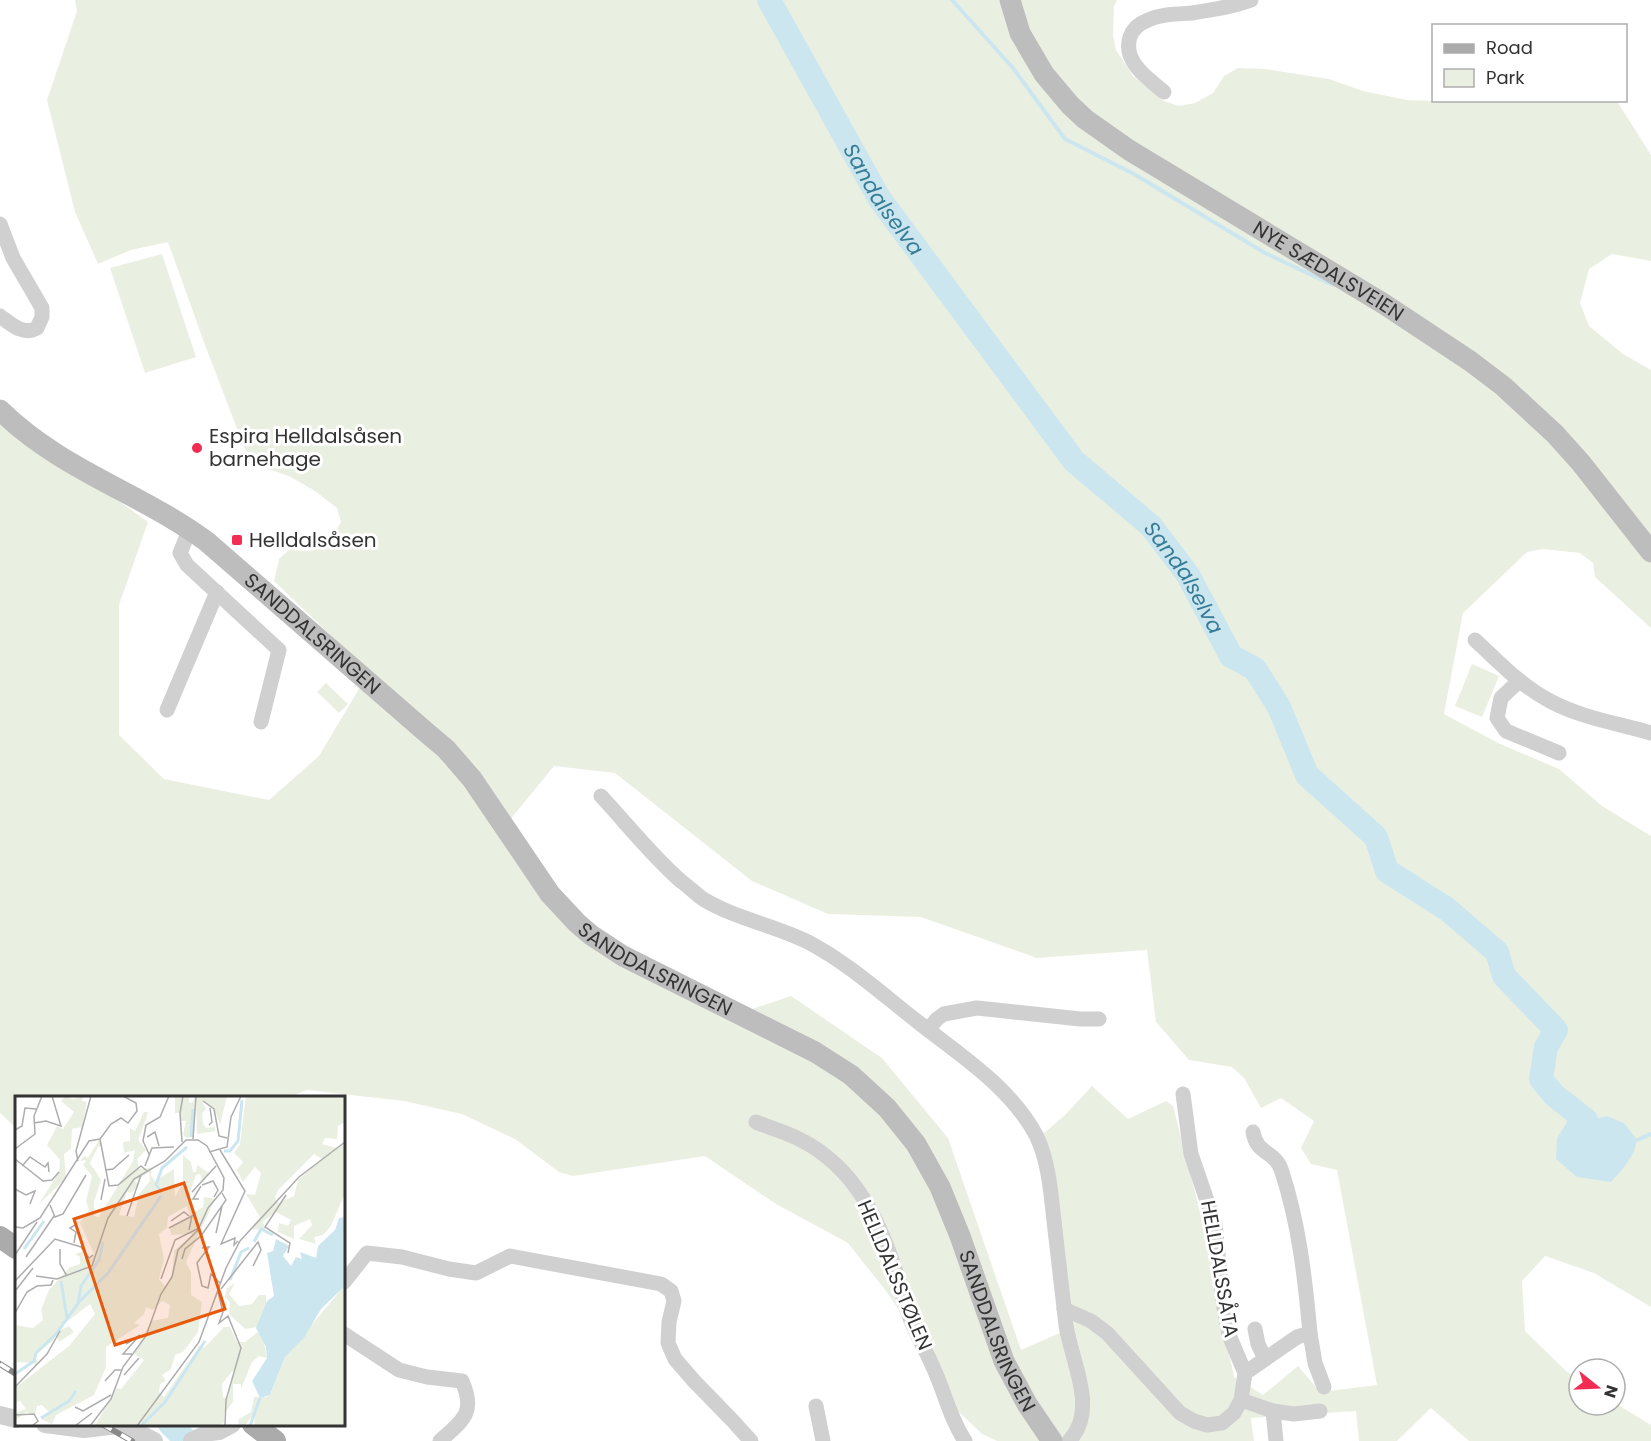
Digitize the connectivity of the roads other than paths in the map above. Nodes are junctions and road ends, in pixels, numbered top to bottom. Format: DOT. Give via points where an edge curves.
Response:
graph roads {
  1 [pos="1010,0"];
  2 [pos="1251,0"];
  3 [pos="1164,92"];
  4 [pos="0,224"];
  5 [pos="0,316"];
  6 [pos="0,410"];
  7 [pos="190,529"];
  8 [pos="1651,552"];
  9 [pos="217,592"];
  10 [pos="1475,640"];
  11 [pos="1519,681"];
  12 [pos="167,710"];
  13 [pos="261,722"];
  14 [pos="1651,733"];
  15 [pos="1559,753"];
  16 [pos="601,796"];
  17 [pos="1099,1019"];
  18 [pos="928,1030"];
  19 [pos="1183,1094"];
  20 [pos="756,1122"];
  21 [pos="1253,1132"];
  22 [pos="0,1237"];
  23 [pos="15,1247"];
  24 [pos="345,1281"];
  25 [pos="1065,1309"];
  26 [pos="1255,1329"];
  27 [pos="1310,1333"];
  28 [pos="345,1335"];
  29 [pos="1265,1359"];
  30 [pos="1245,1373"];
  31 [pos="1324,1387"];
  32 [pos="1241,1400"];
  33 [pos="816,1406"];
  34 [pos="1273,1411"];
  35 [pos="1320,1411"];
  36 [pos="0,1414"];
  37 [pos="15,1419"];
  38 [pos="55,1426"];
  39 [pos="110,1426"];
  40 [pos="122,1426"];
  41 [pos="230,1426"];
  42 [pos="254,1426"];
  43 [pos="208,1435"];
  44 [pos="154,1441"];
  45 [pos="275,1441"];
  46 [pos="440,1441"];
  47 [pos="751,1441"];
  48 [pos="823,1441"];
  49 [pos="965,1441"];
  50 [pos="1052,1441"];
  51 [pos="1069,1441"];
  52 [pos="1276,1441"];
  1 -- 8 [label="main road, NYE SÆDALSVEIEN" via="1020,33 1044,74 1085,119 1479,367 1555,434"];
  2 -- 3 [label="street" via="1216,10 1156,17 1134,28 1128,49 1137,69"];
  4 -- 5 [label="street" via="13,258 42,308 42,316 41,324 31,332"];
  6 -- 7 [label="main road, SANDDALSRINGEN" via="55,454"];
  7 -- 9 [label="street, SANDDALSRINGEN" via="180,554"];
  7 -- 50 [label="main road, SANDDALSRINGEN" via="446,750 472,779 550,894 584,929 623,956 815,1052 851,1076 887,1108 916,1144 940,1187 1004,1361"];
  9 -- 12 [label="street, SANDDALSRINGEN"];
  9 -- 13 [label="street, SANDDALSRINGEN" via="279,650"];
  10 -- 11 [label="street"];
  11 -- 14 [label="street" via="1571,711"];
  11 -- 15 [label="street" via="1501,698 1497,718 1506,730"];
  16 -- 18 [label="street" via="650,851 702,898 730,913 788,933 836,958"];
  17 -- 18 [label="street" via="977,1008 944,1014"];
  18 -- 25 [label="street" via="989,1077 1021,1110 1038,1139 1048,1172"];
  19 -- 30 [label="street, HELLDALSSÅTA" via="1191,1154 1215,1224 1229,1335"];
  20 -- 49 [label="street, HELLDALSSTØLEN" via="813,1147 851,1180 865,1200 947,1407"];
  21 -- 27 [label="street" via="1258,1146 1275,1158 1281,1168 1291,1202 1300,1242"];
  22 -- 23 [label="main road"];
  24 -- 47 [label="street" via="367,1252 476,1272 510,1256 661,1284 671,1291 674,1301 668,1343 675,1359"];
  25 -- 32 [label="street" via="1107,1333 1180,1413 1194,1421 1207,1425 1222,1422 1234,1413"];
  25 -- 51 [label="street" via="1083,1411 1081,1425"];
  26 -- 29 [label="street, HELLDALSSÅTA"];
  27 -- 29 [label="street" via="1297,1337"];
  27 -- 31 [label="street"];
  28 -- 46 [label="street" via="399,1370 462,1381 469,1408 461,1422"];
  29 -- 30 [label="street"];
  30 -- 32 [label="street"];
  32 -- 34 [label="street"];
  33 -- 48 [label="street"];
  34 -- 35 [label="street"];
  34 -- 52 [label="street"];
  36 -- 37 [label="street"];
  38 -- 39 [label="street"];
  40 -- 44 [label="street"];
  41 -- 43 [label="street"];
  42 -- 45 [label="main road"];
}
